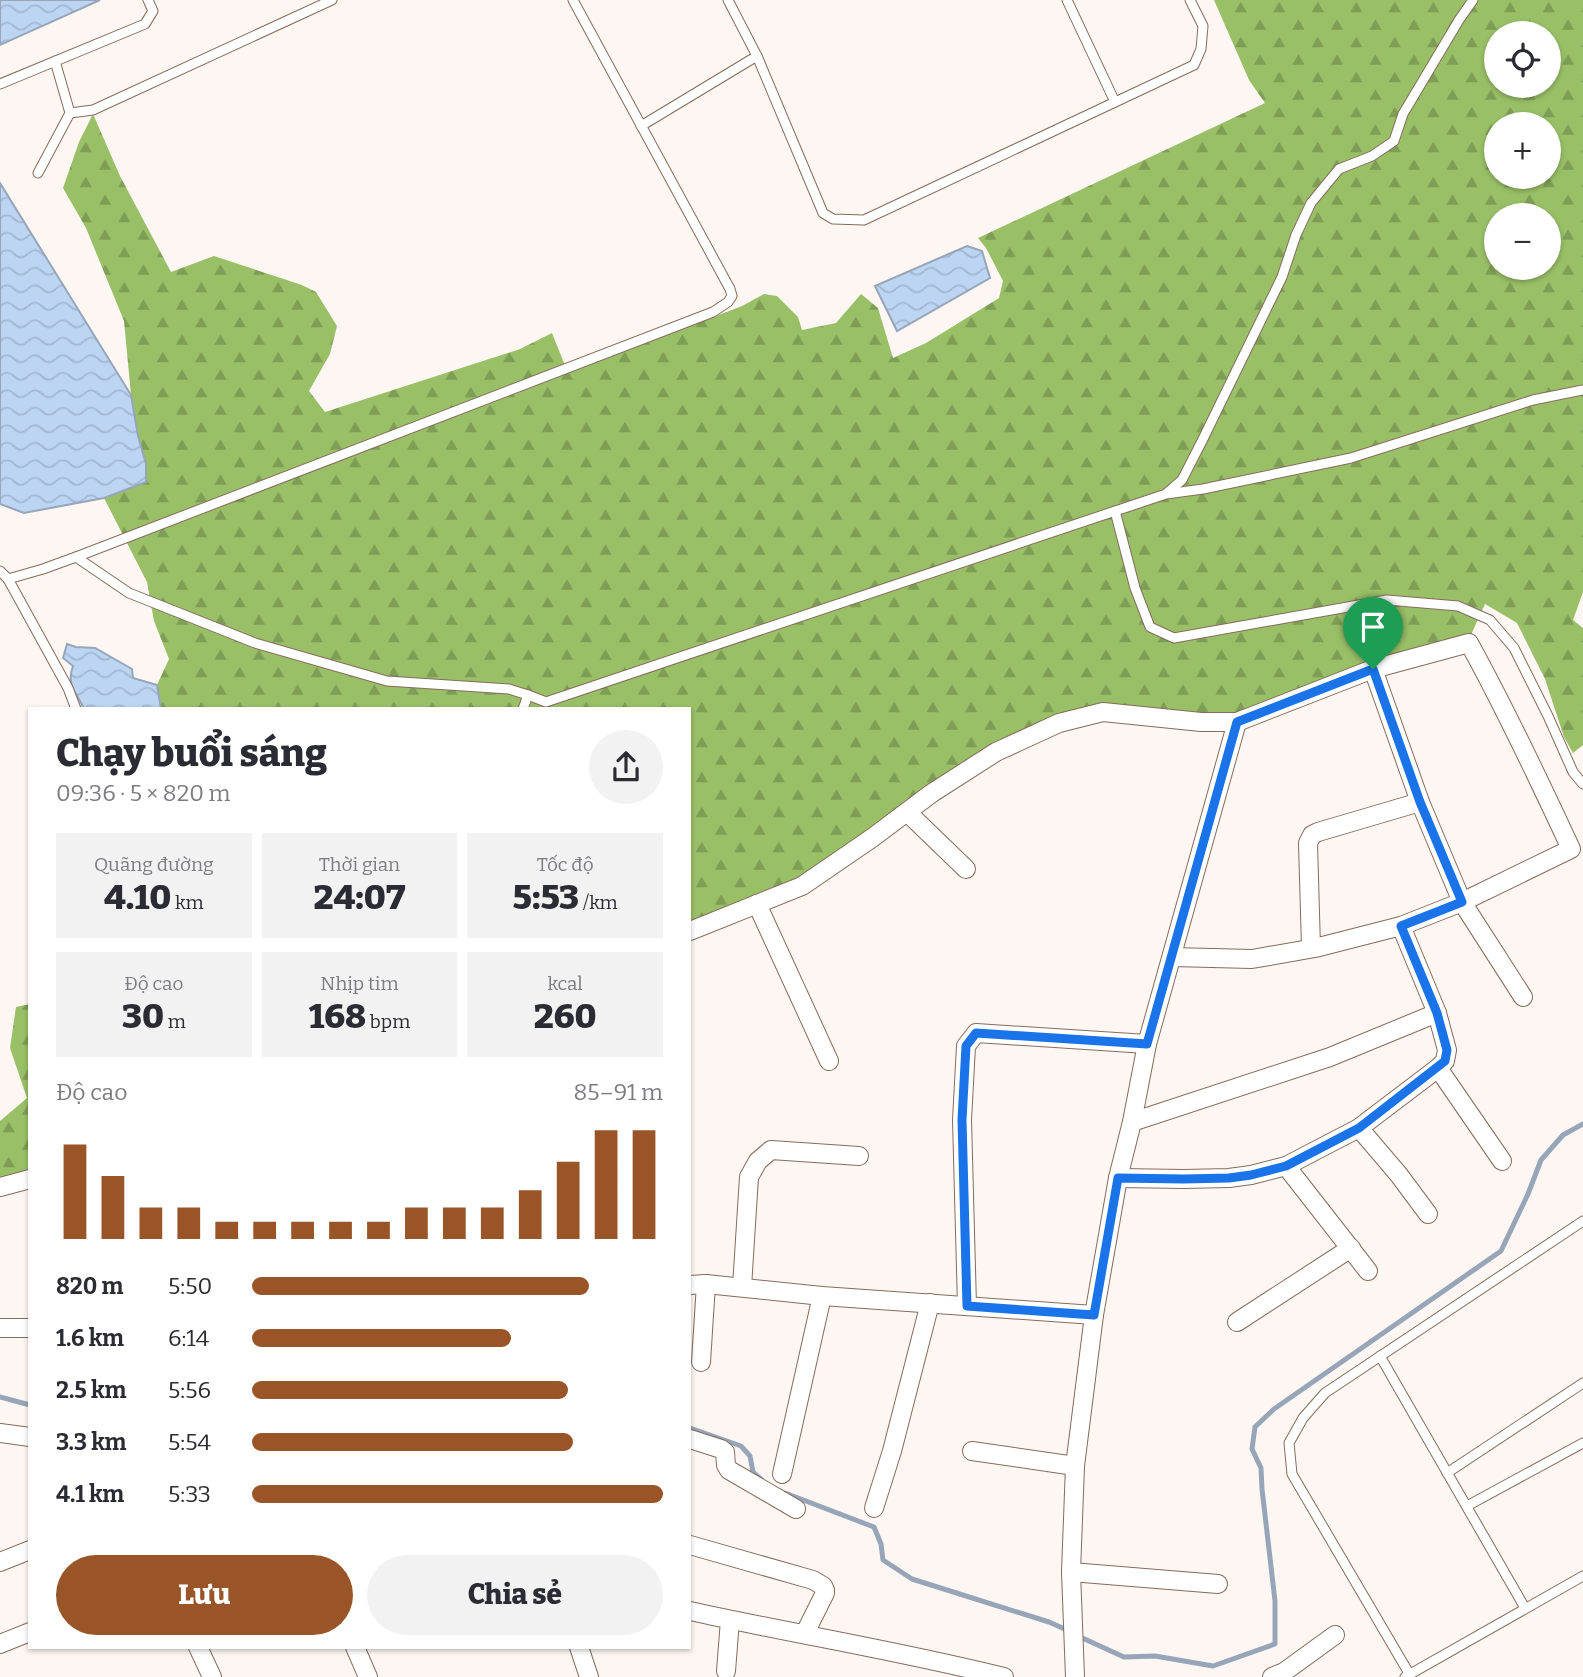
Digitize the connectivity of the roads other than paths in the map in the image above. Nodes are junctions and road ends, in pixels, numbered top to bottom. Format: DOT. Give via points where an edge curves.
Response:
graph roads {
  1 [pos="148,0"];
  2 [pos="332,0"];
  3 [pos="573,0"];
  4 [pos="728,0"];
  5 [pos="1067,0"];
  6 [pos="1190,0"];
  7 [pos="1473,0"];
  8 [pos="757,56"];
  9 [pos="55,61"];
  10 [pos="0,84"];
  11 [pos="1115,102"];
  12 [pos="70,113"];
  13 [pos="641,126"];
  14 [pos="38,173"];
  15 [pos="1583,390"];
  16 [pos="1166,494"];
  17 [pos="1115,511"];
  18 [pos="76,557"];
  19 [pos="0,571"];
  20 [pos="8,579"];
  21 [pos="1373,669"];
  22 [pos="528,695"];
  23 [pos="75,707"];
  24 [pos="524,707"];
  25 [pos="1237,722"];
  26 [pos="1583,784"];
  27 [pos="1420,802"];
  28 [pos="907,812"];
  29 [pos="965,869"];
  30 [pos="1462,902"];
  31 [pos="757,904"];
  32 [pos="1401,926"];
  33 [pos="691,931"];
  34 [pos="1311,948"];
  35 [pos="1172,957"];
  36 [pos="1522,997"];
  37 [pos="1437,1013"];
  38 [pos="1147,1044"];
  39 [pos="830,1061"];
  40 [pos="1438,1068"];
  41 [pos="1132,1122"];
  42 [pos="1359,1128"];
  43 [pos="859,1156"];
  44 [pos="1502,1161"];
  45 [pos="1286,1166"];
  46 [pos="1118,1178"];
  47 [pos="28,1180"];
  48 [pos="0,1187"];
  49 [pos="1428,1214"];
  50 [pos="1583,1222"];
  51 [pos="1351,1248"];
  52 [pos="1367,1271"];
  53 [pos="698,1284"];
  54 [pos="742,1287"];
  55 [pos="822,1296"];
  56 [pos="930,1303"];
  57 [pos="967,1306"];
  58 [pos="1094,1315"];
  59 [pos="1237,1322"];
  60 [pos="0,1328"];
  61 [pos="28,1328"];
  62 [pos="1381,1356"];
  63 [pos="701,1362"];
  64 [pos="1583,1383"];
  65 [pos="0,1433"];
  66 [pos="28,1437"];
  67 [pos="691,1439"];
  68 [pos="1583,1443"];
  69 [pos="972,1451"];
  70 [pos="1075,1466"];
  71 [pos="1447,1473"];
  72 [pos="782,1475"];
  73 [pos="1467,1506"];
  74 [pos="874,1508"];
  75 [pos="796,1509"];
  76 [pos="691,1545"];
  77 [pos="28,1551"];
  78 [pos="0,1562"];
  79 [pos="1071,1572"];
  80 [pos="1583,1576"];
  81 [pos="1218,1584"];
  82 [pos="1525,1608"];
  83 [pos="691,1611"];
  84 [pos="730,1620"];
  85 [pos="28,1633"];
  86 [pos="805,1633"];
  87 [pos="1335,1634"];
  88 [pos="0,1644"];
  89 [pos="199,1649"];
  90 [pos="356,1649"];
  91 [pos="580,1649"];
  92 [pos="726,1671"];
  93 [pos="1407,1676"];
  94 [pos="212,1677"];
  95 [pos="368,1677"];
  96 [pos="589,1677"];
  97 [pos="1004,1677"];
  98 [pos="1075,1677"];
  99 [pos="1272,1677"];
  1 -- 9 [label="lane" via="153,11 145,24"];
  2 -- 12 [label="lane" via="93,110"];
  3 -- 13 [label="lane"];
  4 -- 8 [label="lane"];
  5 -- 11 [label="lane"];
  6 -- 11 [label="lane" via="1203,26 1194,65"];
  7 -- 16 [label="lane" via="1403,114 1394,141 1339,170 1311,203 1282,277 1202,441 1182,480"];
  8 -- 11 [label="lane" via="823,213 833,219 864,220"];
  8 -- 13 [label="lane"];
  9 -- 10 [label="lane"];
  9 -- 12 [label="lane"];
  12 -- 14 [label="lane"];
  13 -- 18 [label="lane" via="730,289 728,302 713,312"];
  15 -- 16 [label="lane" via="1534,400 1351,458"];
  16 -- 17 [label="lane"];
  17 -- 22 [label="lane" via="547,702"];
  17 -- 26 [label="lane" via="1150,627 1174,638 1388,600 1458,606 1490,620 1514,648"];
  18 -- 20 [label="lane"];
  18 -- 22 [label="lane" via="129,593 255,643 387,681 509,689"];
  19 -- 20 [label="lane"];
  20 -- 23 [label="lane"];
  21 -- 25 [label="street"];
  21 -- 27 [label="street"];
  21 -- 30 [label="street" via="1469,643 1571,849"];
  22 -- 24 [label="lane"];
  25 -- 28 [label="street" via="1103,712 1059,723 996,752"];
  25 -- 35 [label="street"];
  27 -- 30 [label="street"];
  27 -- 34 [label="street" via="1312,835 1308,843"];
  28 -- 29 [label="street"];
  28 -- 31 [label="street" via="802,886"];
  30 -- 32 [label="street"];
  30 -- 36 [label="street"];
  31 -- 33 [label="street"];
  31 -- 39 [label="street"];
  32 -- 34 [label="street"];
  32 -- 37 [label="street"];
  34 -- 35 [label="street" via="1252,958"];
  35 -- 38 [label="street"];
  37 -- 40 [label="street" via="1447,1050"];
  37 -- 41 [label="street" via="1330,1056"];
  38 -- 41 [label="street"];
  38 -- 57 [label="street" via="976,1033 966,1046 962,1120"];
  40 -- 42 [label="street"];
  40 -- 44 [label="street"];
  41 -- 46 [label="street"];
  42 -- 45 [label="street"];
  42 -- 49 [label="street"];
  43 -- 54 [label="street" via="771,1150 758,1161 749,1177"];
  45 -- 46 [label="street" via="1229,1178"];
  45 -- 51 [label="street"];
  46 -- 58 [label="street"];
  47 -- 48 [label="street"];
  50 -- 62 [label="lane"];
  51 -- 52 [label="street"];
  51 -- 59 [label="street"];
  53 -- 54 [label="street"];
  53 -- 63 [label="street"];
  54 -- 55 [label="street"];
  55 -- 56 [label="street"];
  55 -- 72 [label="street"];
  56 -- 57 [label="street"];
  56 -- 74 [label="street"];
  57 -- 58 [label="street"];
  58 -- 70 [label="street"];
  60 -- 61 [label="street"];
  62 -- 71 [label="lane"];
  62 -- 93 [label="lane" via="1325,1393 1289,1443 1292,1474"];
  64 -- 71 [label="lane"];
  65 -- 66 [label="street"];
  67 -- 75 [label="street" via="721,1449 729,1470"];
  68 -- 73 [label="lane"];
  69 -- 70 [label="street"];
  70 -- 79 [label="street"];
  71 -- 73 [label="lane"];
  73 -- 82 [label="lane"];
  76 -- 86 [label="street" via="823,1586"];
  77 -- 78 [label="street"];
  79 -- 81 [label="street"];
  79 -- 98 [label="street"];
  80 -- 82 [label="lane"];
  82 -- 93 [label="lane"];
  83 -- 84 [label="street"];
  84 -- 86 [label="street"];
  84 -- 92 [label="street"];
  85 -- 88 [label="street"];
  86 -- 97 [label="street"];
  87 -- 99 [label="street"];
  89 -- 94 [label="street"];
  90 -- 95 [label="street"];
  91 -- 96 [label="street"];
}
